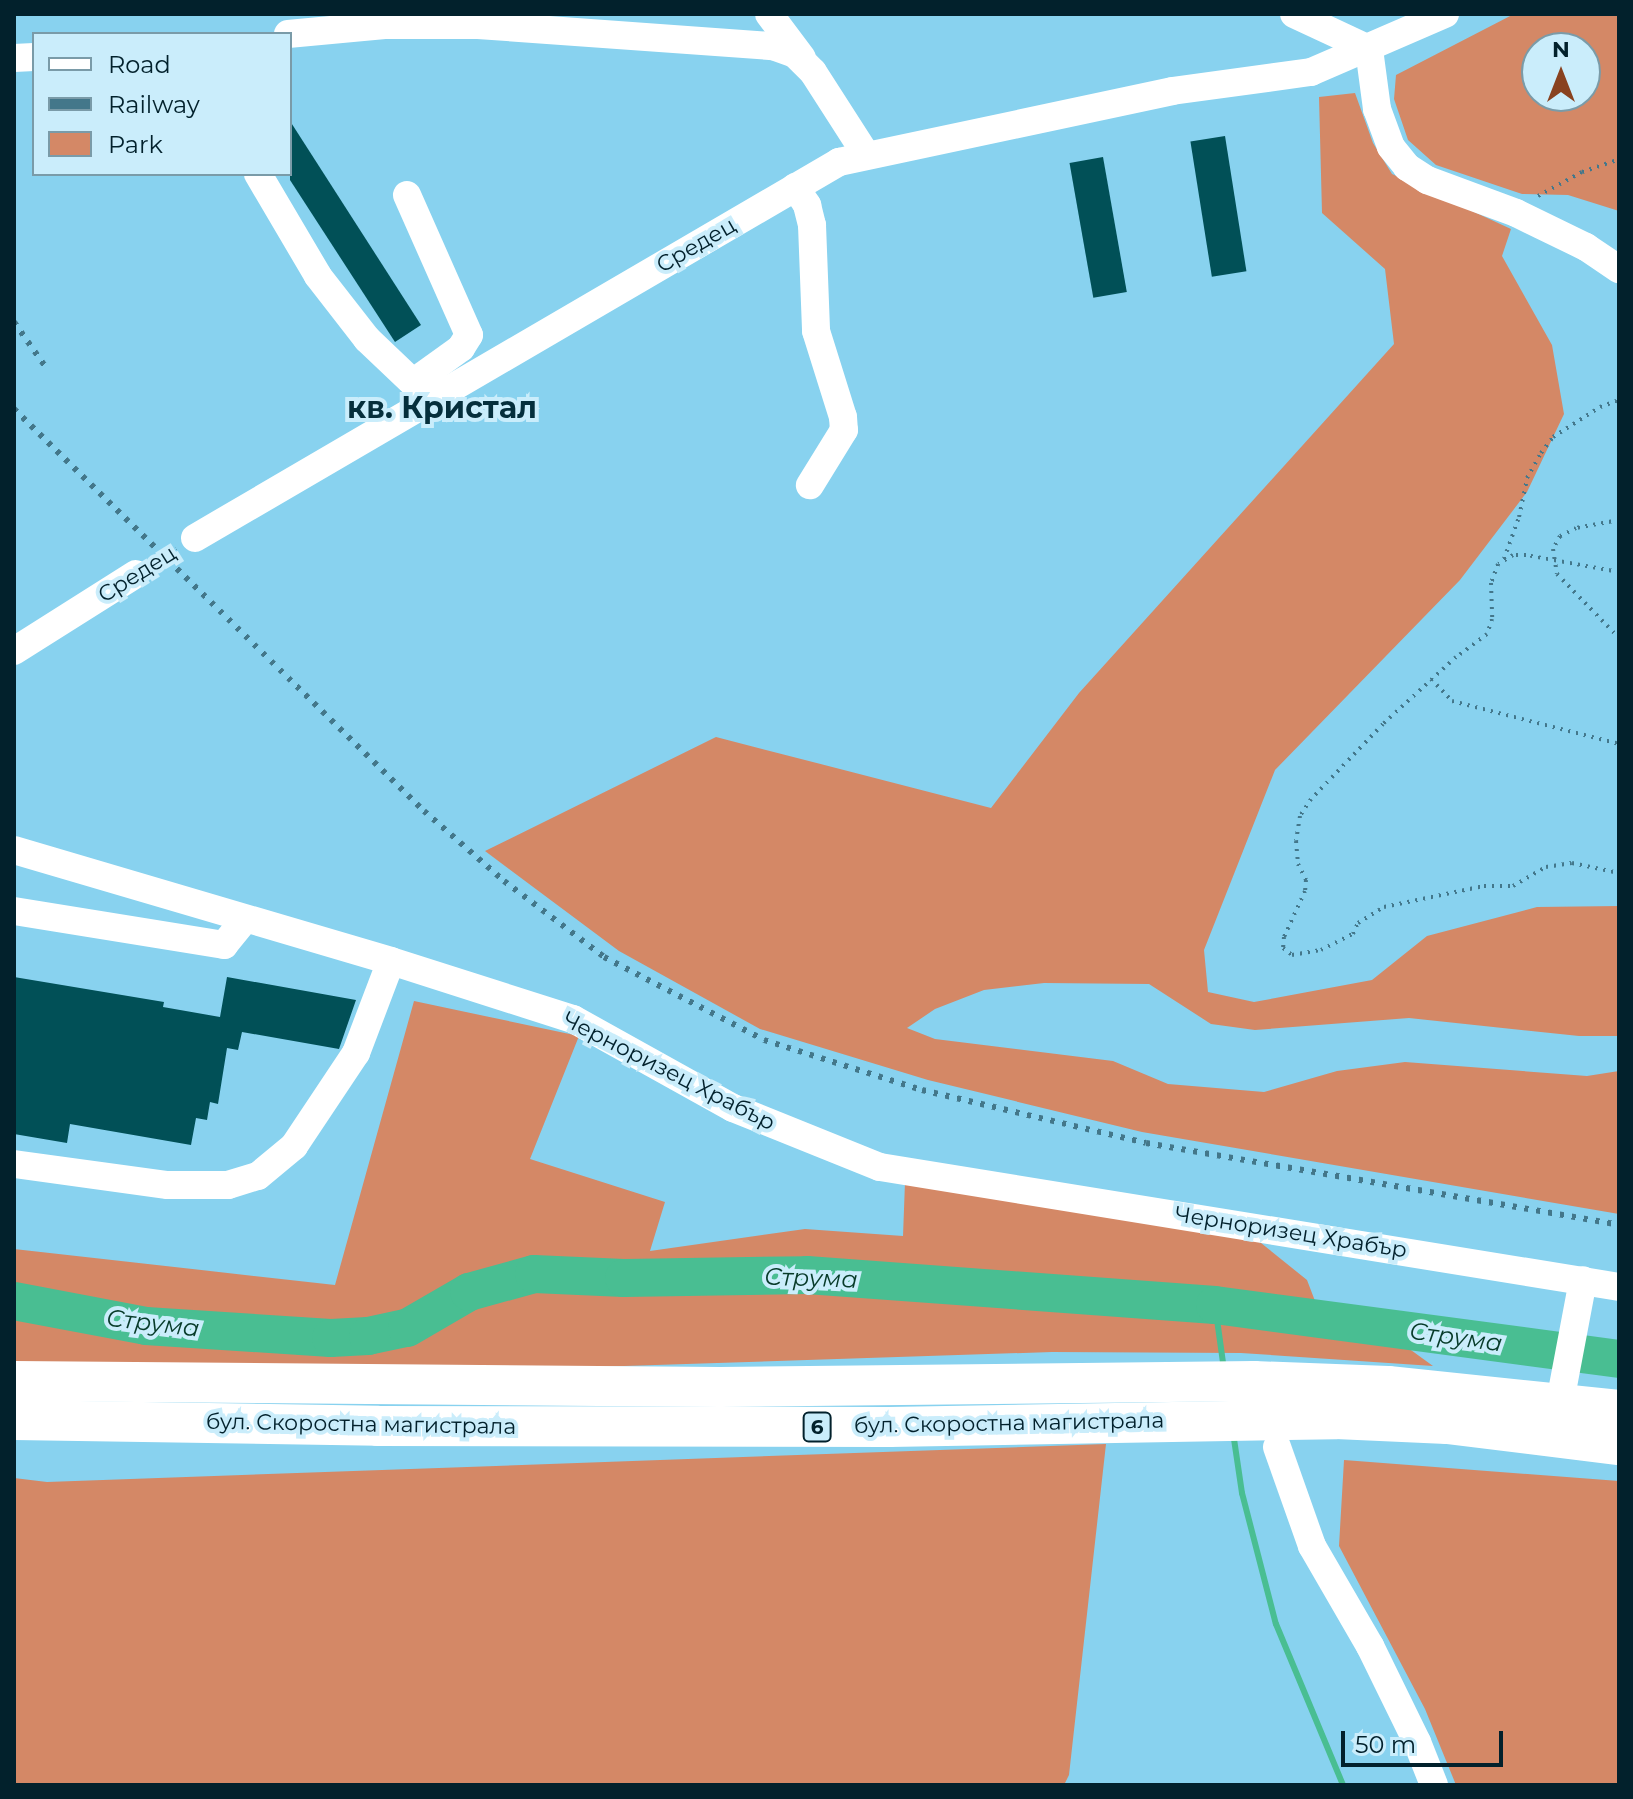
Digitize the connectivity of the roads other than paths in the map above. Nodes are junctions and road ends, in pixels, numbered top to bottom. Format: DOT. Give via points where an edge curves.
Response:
graph roads {
  1 [pos="769,14"];
  2 [pos="1294,14"];
  3 [pos="1445,14"];
  4 [pos="292,34"];
  5 [pos="1369,49"];
  6 [pos="813,72"];
  7 [pos="865,153"];
  8 [pos="259,176"];
  9 [pos="795,187"];
  10 [pos="407,195"];
  11 [pos="1619,269"];
  12 [pos="423,391"];
  13 [pos="810,485"];
  14 [pos="195,538"];
  15 [pos="136,574"];
  16 [pos="14,651"];
  17 [pos="14,850"];
  18 [pos="14,911"];
  19 [pos="244,920"];
  20 [pos="391,961"];
  21 [pos="14,1164"];
  22 [pos="1619,1287"];
  23 [pos="1580,1291"];
  24 [pos="14,1381"];
  25 [pos="1561,1393"];
  26 [pos="1619,1410"];
  27 [pos="1336,1419"];
  28 [pos="14,1420"];
  29 [pos="1080,1423"];
  30 [pos="1619,1445"];
  31 [pos="1277,1447"];
  32 [pos="1434,1785"];
  1 -- 6 [label="street"];
  2 -- 5 [label="street"];
  3 -- 5 [label="street, Средец"];
  4 -- 6 [label="street" via="447,25 656,37 773,46 795,54"];
  5 -- 7 [label="street, Средец" via="1311,72 1172,91"];
  5 -- 11 [label="street" via="1377,109 1391,147 1407,167 1427,180 1516,213"];
  6 -- 7 [label="street"];
  7 -- 9 [label="street, Средец"];
  8 -- 12 [label="street" via="318,276 367,339"];
  9 -- 12 [label="street, Средец"];
  9 -- 13 [label="street" via="812,225 816,331 844,430"];
  10 -- 12 [label="street" via="469,335"];
  12 -- 14 [label="street, Средец"];
  15 -- 16 [label="street, Средец"];
  17 -- 19 [label="street, Черноризец Храбър"];
  18 -- 19 [label="street" via="224,945"];
  19 -- 20 [label="street, Черноризец Храбър"];
  20 -- 21 [label="street" via="356,1053 294,1146 258,1176 228,1185 168,1185"];
  20 -- 23 [label="street, Черноризец Храбър" via="573,1019 733,1108 880,1167"];
  22 -- 23 [label="street, Черноризец Храбър"];
  23 -- 25 [label="street"];
  24 -- 25 [label="highway, бул. Скоростна магистрала / 6" via="720,1387 1254,1381"];
  25 -- 26 [label="highway, бул. Скоростна магистрала / 6"];
  27 -- 29 [label="highway, бул. Скоростна магистрала / 6"];
  27 -- 30 [label="highway, бул. Скоростна магистрала / 6" via="1447,1424"];
  27 -- 31 [label="highway" via="1296,1426"];
  28 -- 29 [label="highway, бул. Скоростна магистрала / 6" via="378,1426"];
  29 -- 31 [label="highway" via="1249,1429 1265,1434"];
  31 -- 32 [label="street" via="1312,1546 1370,1646"];
}
